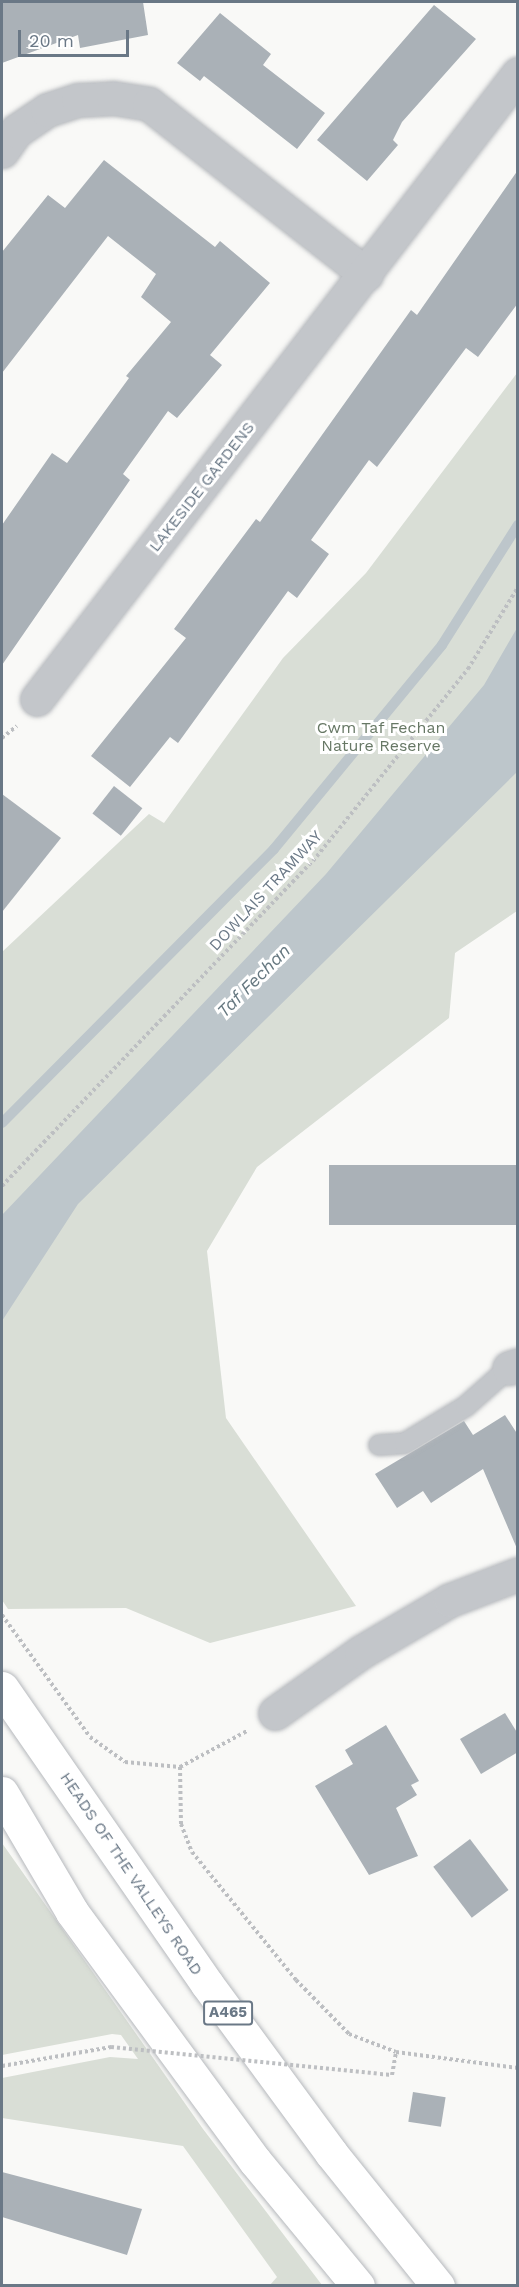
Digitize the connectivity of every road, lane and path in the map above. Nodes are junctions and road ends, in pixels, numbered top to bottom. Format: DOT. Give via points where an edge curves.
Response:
graph roads {
  1 [pos="518,74"];
  2 [pos="2,151"];
  3 [pos="366,274"];
  4 [pos="518,587"];
  5 [pos="37,699"];
  6 [pos="2,1186"];
  7 [pos="513,1367"];
  8 [pos="379,1445"];
  9 [pos="518,1574"];
  10 [pos="2,1615"];
  11 [pos="2,1688"];
  12 [pos="275,1713"];
  13 [pos="180,1767"];
  14 [pos="2,1793"];
  15 [pos="396,2052"];
  16 [pos="2,2066"];
  17 [pos="518,2068"];
  18 [pos="358,2286"];
  19 [pos="438,2286"];
  1 -- 3 [label="street, LAKESIDE GARDENS"];
  2 -- 3 [label="street" via="16,131 47,110 78,100 113,98 149,104"];
  3 -- 5 [label="street, LAKESIDE GARDENS"];
  4 -- 6 [label="path, DOWLAIS TRAMWAY" via="468,669 313,861"];
  7 -- 8 [label="lane" via="465,1406 405,1443"];
  9 -- 12 [label="street" via="450,1600 361,1652"];
  10 -- 13 [label="path" via="90,1737 125,1762"];
  11 -- 19 [label="highway, HEADS OF THE VALLEYS ROAD / A465" via="213,1994 331,2153"];
  12 -- 13 [label="path"];
  13 -- 15 [label="path" via="181,1824 192,1852 296,1980 349,2034"];
  14 -- 18 [label="highway" via="72,1912 255,2161"];
  15 -- 16 [label="path, bridge" via="392,2075 111,2047"];
  15 -- 17 [label="path"];
}
